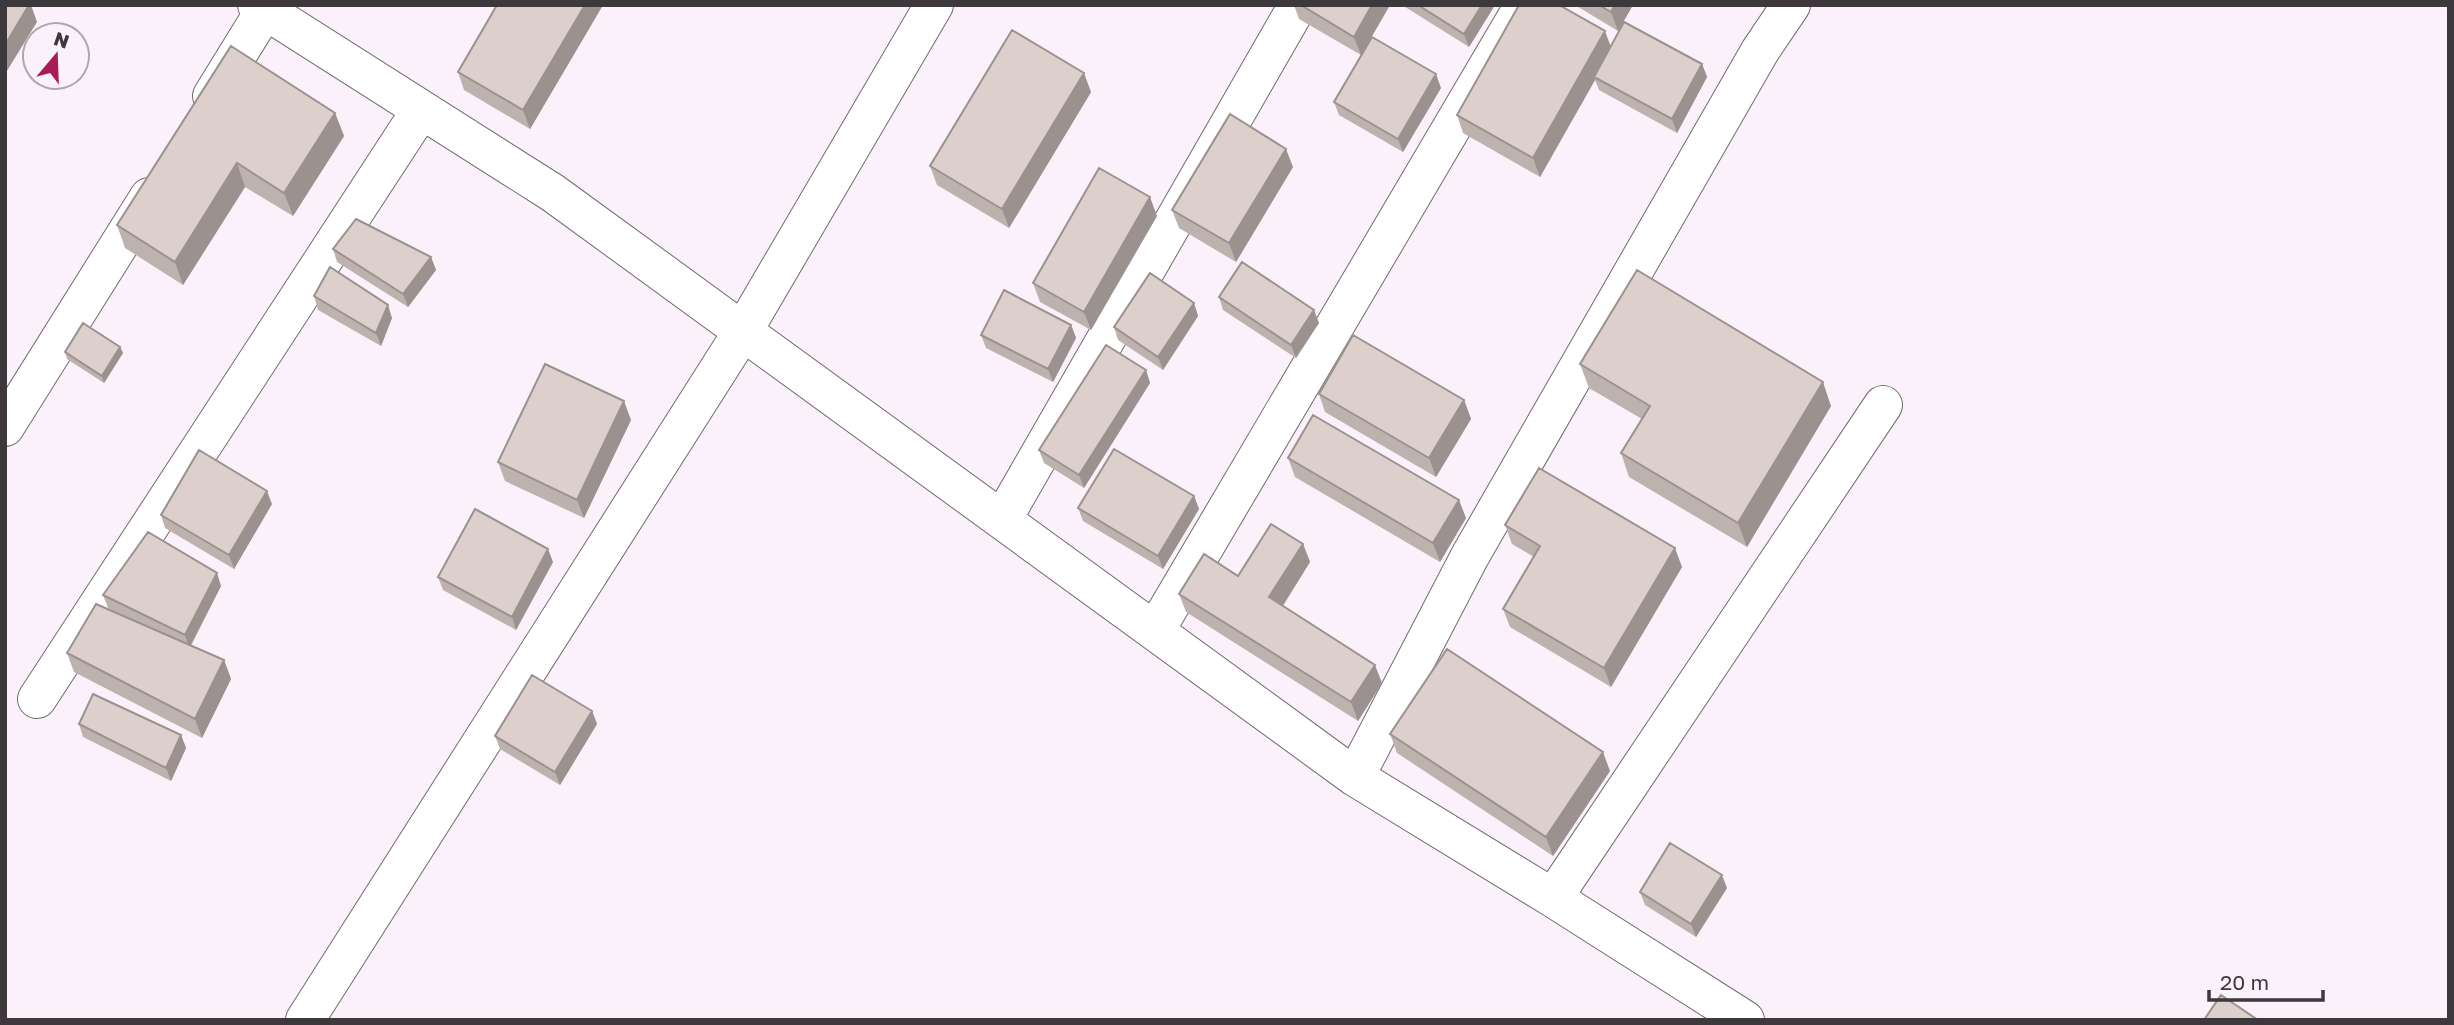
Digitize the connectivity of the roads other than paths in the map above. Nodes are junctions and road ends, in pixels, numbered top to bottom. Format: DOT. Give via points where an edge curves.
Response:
graph roads {
  1 [pos="934,5"];
  2 [pos="1298,5"];
  3 [pos="1524,5"];
  4 [pos="1791,5"];
  5 [pos="261,8"];
  6 [pos="421,110"];
  7 [pos="197,120"];
  8 [pos="168,167"];
  9 [pos="743,331"];
  10 [pos="1883,405"];
  11 [pos="5,427"];
  12 [pos="1002,520"];
  13 [pos="1155,631"];
  14 [pos="37,699"];
  15 [pos="1355,777"];
  16 [pos="1553,898"];
  17 [pos="305,1020"];
  18 [pos="1745,1020"];
  1 -- 9 [label="street"];
  2 -- 12 [label="street"];
  3 -- 13 [label="street"];
  4 -- 15 [label="street" via="1760,51 1469,556"];
  5 -- 6 [label="street"];
  5 -- 7 [label="street"];
  6 -- 9 [label="street" via="553,192"];
  6 -- 14 [label="street"];
  8 -- 11 [label="street"];
  9 -- 12 [label="street"];
  9 -- 17 [label="street"];
  10 -- 16 [label="street"];
  12 -- 13 [label="street"];
  13 -- 15 [label="street"];
  15 -- 16 [label="street"];
  16 -- 18 [label="street"];
}
